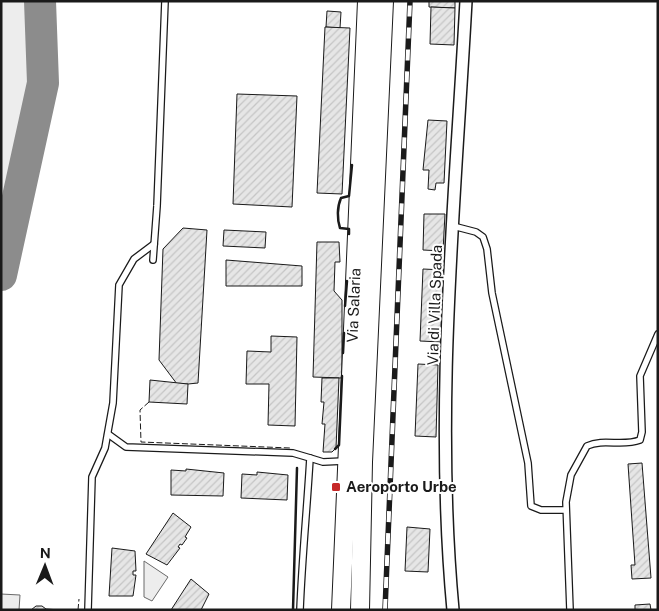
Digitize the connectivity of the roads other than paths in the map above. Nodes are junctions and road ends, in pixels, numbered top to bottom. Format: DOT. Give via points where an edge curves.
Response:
graph roads {
  1 [pos="165,1"];
  2 [pos="367,1"];
  3 [pos="384,1"];
  4 [pos="466,1"];
  5 [pos="453,226"];
  6 [pos="154,244"];
  7 [pos="153,260"];
  8 [pos="658,334"];
  9 [pos="108,434"];
  10 [pos="310,458"];
  11 [pos="355,462"];
  12 [pos="566,510"];
  13 [pos="88,610"];
  14 [pos="300,610"];
  15 [pos="341,610"];
  16 [pos="360,610"];
  17 [pos="453,610"];
  18 [pos="570,610"];
  1 -- 6 [label="lane"];
  2 -- 11 [label="main road, Via Salaria"];
  3 -- 11 [label="main road, Via Salaria"];
  4 -- 5 [label="street, Via di Villa Spada"];
  5 -- 12 [label="lane" via="476,232 483,237 488,249 492,293 527,455 531,506 541,510"];
  5 -- 17 [label="street, Via di Villa Spada" via="445,494"];
  6 -- 7 [label="lane"];
  6 -- 9 [label="lane" via="134,259 119,285 113,404"];
  8 -- 12 [label="lane" via="640,376 640,440 587,446 571,475"];
  9 -- 10 [label="lane" via="126,447 293,453"];
  9 -- 13 [label="lane" via="92,477"];
  10 -- 11 [label="lane" via="324,462"];
  10 -- 14 [label="lane" via="308,507 302,537"];
  11 -- 15 [label="main road, Via Salaria"];
  11 -- 16 [label="main road, Via Salaria"];
  12 -- 18 [label="lane"];
}
